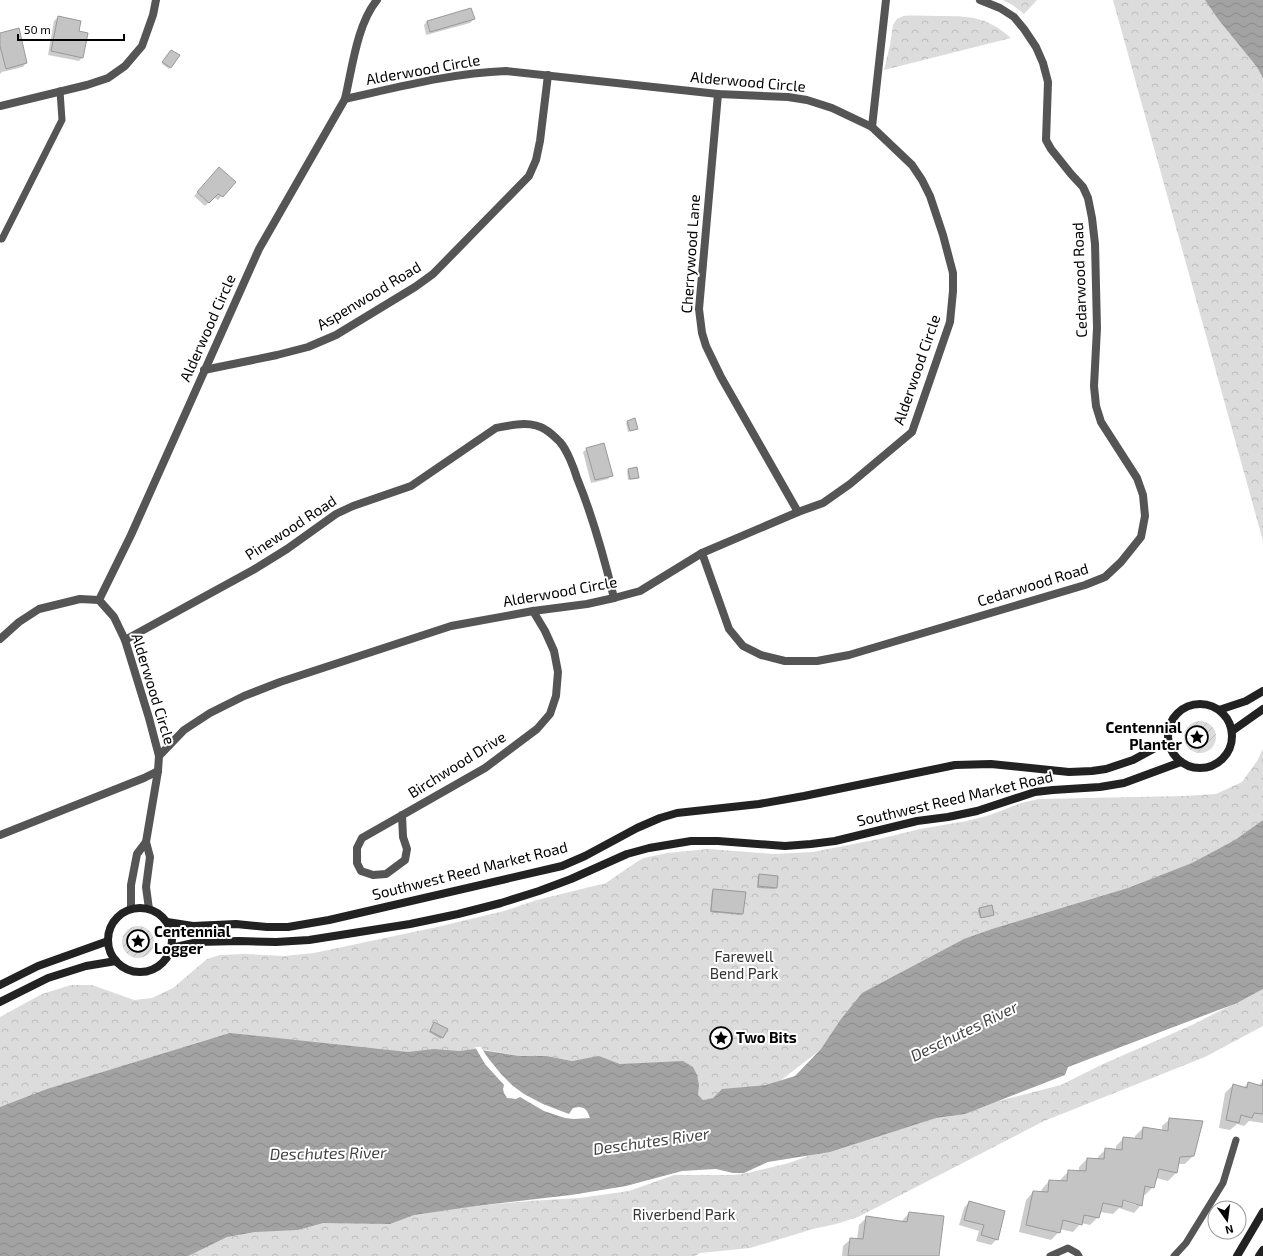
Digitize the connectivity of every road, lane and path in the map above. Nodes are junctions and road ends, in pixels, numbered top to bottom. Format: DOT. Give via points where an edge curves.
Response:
graph roads {
  1 [pos="156,0"];
  2 [pos="377,0"];
  3 [pos="886,0"];
  4 [pos="980,0"];
  5 [pos="548,75"];
  6 [pos="60,91"];
  7 [pos="718,94"];
  8 [pos="345,99"];
  9 [pos="0,106"];
  10 [pos="872,127"];
  11 [pos="0,238"];
  12 [pos="204,370"];
  13 [pos="798,512"];
  14 [pos="702,553"];
  15 [pos="614,598"];
  16 [pos="99,600"];
  17 [pos="533,611"];
  18 [pos="0,639"];
  19 [pos="125,640"];
  20 [pos="1263,691"];
  21 [pos="1263,709"];
  22 [pos="1219,710"];
  23 [pos="1232,731"];
  24 [pos="1168,741"];
  25 [pos="159,756"];
  26 [pos="1181,762"];
  27 [pos="158,771"];
  28 [pos="402,815"];
  29 [pos="0,834"];
  30 [pos="146,842"];
  31 [pos="131,909"];
  32 [pos="149,909"];
  33 [pos="167,922"];
  34 [pos="108,941"];
  35 [pos="171,948"];
  36 [pos="116,960"];
  37 [pos="0,985"];
  38 [pos="0,1002"];
  39 [pos="1236,1140"];
  40 [pos="1263,1212"];
  41 [pos="1263,1250"];
  42 [pos="1050,1256"];
  43 [pos="1079,1256"];
  44 [pos="1174,1256"];
  45 [pos="1237,1256"];
  46 [pos="1259,1256"];
  1 -- 6 [label="street" via="142,46 125,66 108,78"];
  2 -- 8 [label="street" via="362,27"];
  3 -- 10 [label="street"];
  4 -- 14 [label="street, Cedarwood Road" via="1014,17 1036,47 1048,82 1046,140 1051,150 1083,187 1088,198 1095,244 1096,406 1101,422 1136,478 1143,495 1145,516 1141,537 1110,572 1085,585 849,655 817,661 786,661 761,655 743,646 729,629"];
  5 -- 7 [label="street, Alderwood Circle"];
  5 -- 8 [label="street, Alderwood Circle" via="506,71 462,75"];
  5 -- 12 [label="street, Aspenwood Road" via="540,141 529,176 433,274 336,335 308,347"];
  6 -- 9 [label="street"];
  6 -- 11 [label="lane" via="62,120 2,239"];
  7 -- 10 [label="street, Alderwood Circle" via="807,100 832,108"];
  7 -- 13 [label="street, Cherrywood Lane" via="700,309 702,333 721,377"];
  8 -- 12 [label="street, Alderwood Circle" via="258,249"];
  10 -- 13 [label="street, Alderwood Circle" via="912,166 930,196 953,273 950,322 912,432 823,503"];
  12 -- 16 [label="street, Alderwood Circle" via="131,535"];
  13 -- 14 [label="street, Alderwood Circle"];
  14 -- 15 [label="street, Alderwood Circle" via="640,590"];
  15 -- 17 [label="street, Alderwood Circle"];
  15 -- 19 [label="street, Pinewood Road" via="588,505 561,443 546,430 531,424 512,425 496,428 411,486 336,514 253,570"];
  16 -- 18 [label="street" via="80,599 39,609"];
  16 -- 19 [label="street, Alderwood Circle" via="114,617"];
  17 -- 25 [label="street, Alderwood Circle" via="451,626 280,682 210,713 184,730"];
  17 -- 28 [label="street, Birchwood Drive" via="554,651 558,672 556,696 550,714 537,729 485,768"];
  19 -- 25 [label="street, Alderwood Circle"];
  20 -- 22 [label="main road" via="1246,701"];
  21 -- 23 [label="main road"];
  22 -- 23 [label="main road"];
  22 -- 24 [label="main road" via="1199,704 1188,706 1172,720 1168,730"];
  23 -- 26 [label="main road" via="1232,742 1228,752 1212,766 1190,767"];
  24 -- 26 [label="main road"];
  24 -- 33 [label="main road, Southwest Reed Market Road" via="1133,760 1106,769 1069,772 991,764 955,765 759,804 677,812 654,820 562,866 329,920 288,927 236,924 193,926"];
  25 -- 27 [label="street, Alderwood Circle"];
  26 -- 35 [label="main road, Southwest Reed Market Road" via="1124,783 1035,792 977,811 917,821 835,841 785,846 691,841 649,848 627,854 571,879 502,903 410,924 309,940 198,942"];
  27 -- 29 [label="street"];
  27 -- 30 [label="street, Alderwood Circle"];
  28 -- 28 [label="street, Birchwood Drive" via="403,837 407,849 405,860 386,874 372,875 361,871 357,863 357,848 362,838"];
  30 -- 31 [label="street, Alderwood Circle" via="137,854 131,885"];
  30 -- 32 [label="street, Alderwood Circle" via="150,857 146,887"];
  31 -- 32 [label="main road"];
  31 -- 34 [label="main road" via="114,921"];
  32 -- 33 [label="main road, Southwest Reed Market Road"];
  33 -- 35 [label="main road" via="171,930"];
  34 -- 36 [label="main road" via="110,951"];
  34 -- 37 [label="main road" via="38,966"];
  35 -- 36 [label="main road" via="168,957 152,970 132,971"];
  36 -- 38 [label="main road" via="48,978"];
  39 -- 44 [label="lane" via="1223,1183 1186,1243"];
  40 -- 45 [label="main road"];
  41 -- 46 [label="main road"];
  42 -- 43 [label="lane" via="1068,1248"];
}
